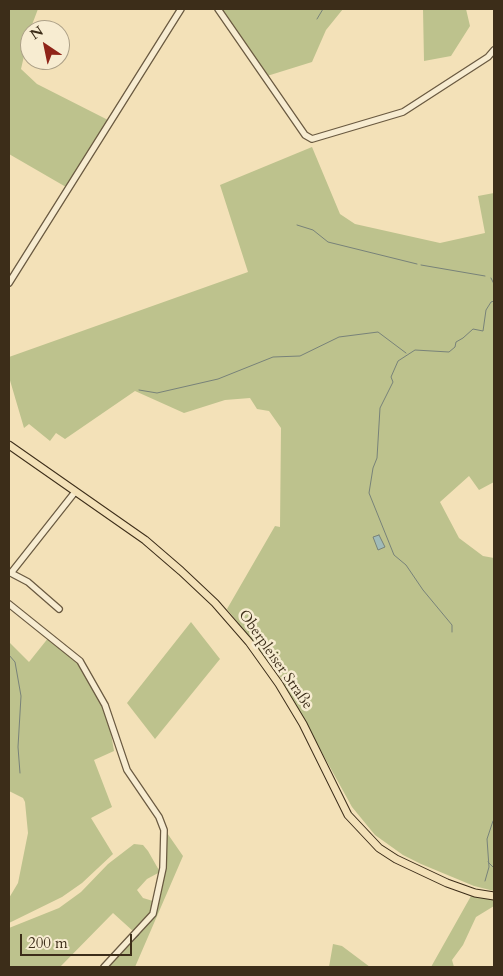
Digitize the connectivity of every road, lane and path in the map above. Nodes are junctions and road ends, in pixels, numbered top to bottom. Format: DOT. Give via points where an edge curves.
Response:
graph roads {
  1 [pos="181,9"];
  2 [pos="218,9"];
  3 [pos="494,50"];
  4 [pos="9,283"];
  5 [pos="10,448"];
  6 [pos="75,492"];
  7 [pos="10,572"];
  8 [pos="9,604"];
  9 [pos="59,609"];
  10 [pos="494,896"];
  11 [pos="104,967"];
  1 -- 4 [label="street"];
  2 -- 3 [label="street" via="304,134 312,139 403,112"];
  5 -- 6 [label="main road, Oberpleiser Straße"];
  6 -- 7 [label="street"];
  6 -- 10 [label="main road, Oberpleiser Straße" via="169,560 215,603 242,634 279,684 340,801 363,833 404,864 461,889"];
  7 -- 9 [label="street" via="28,582"];
  8 -- 11 [label="street" via="80,661 111,719 127,770 159,817 165,846 153,914"];
}
